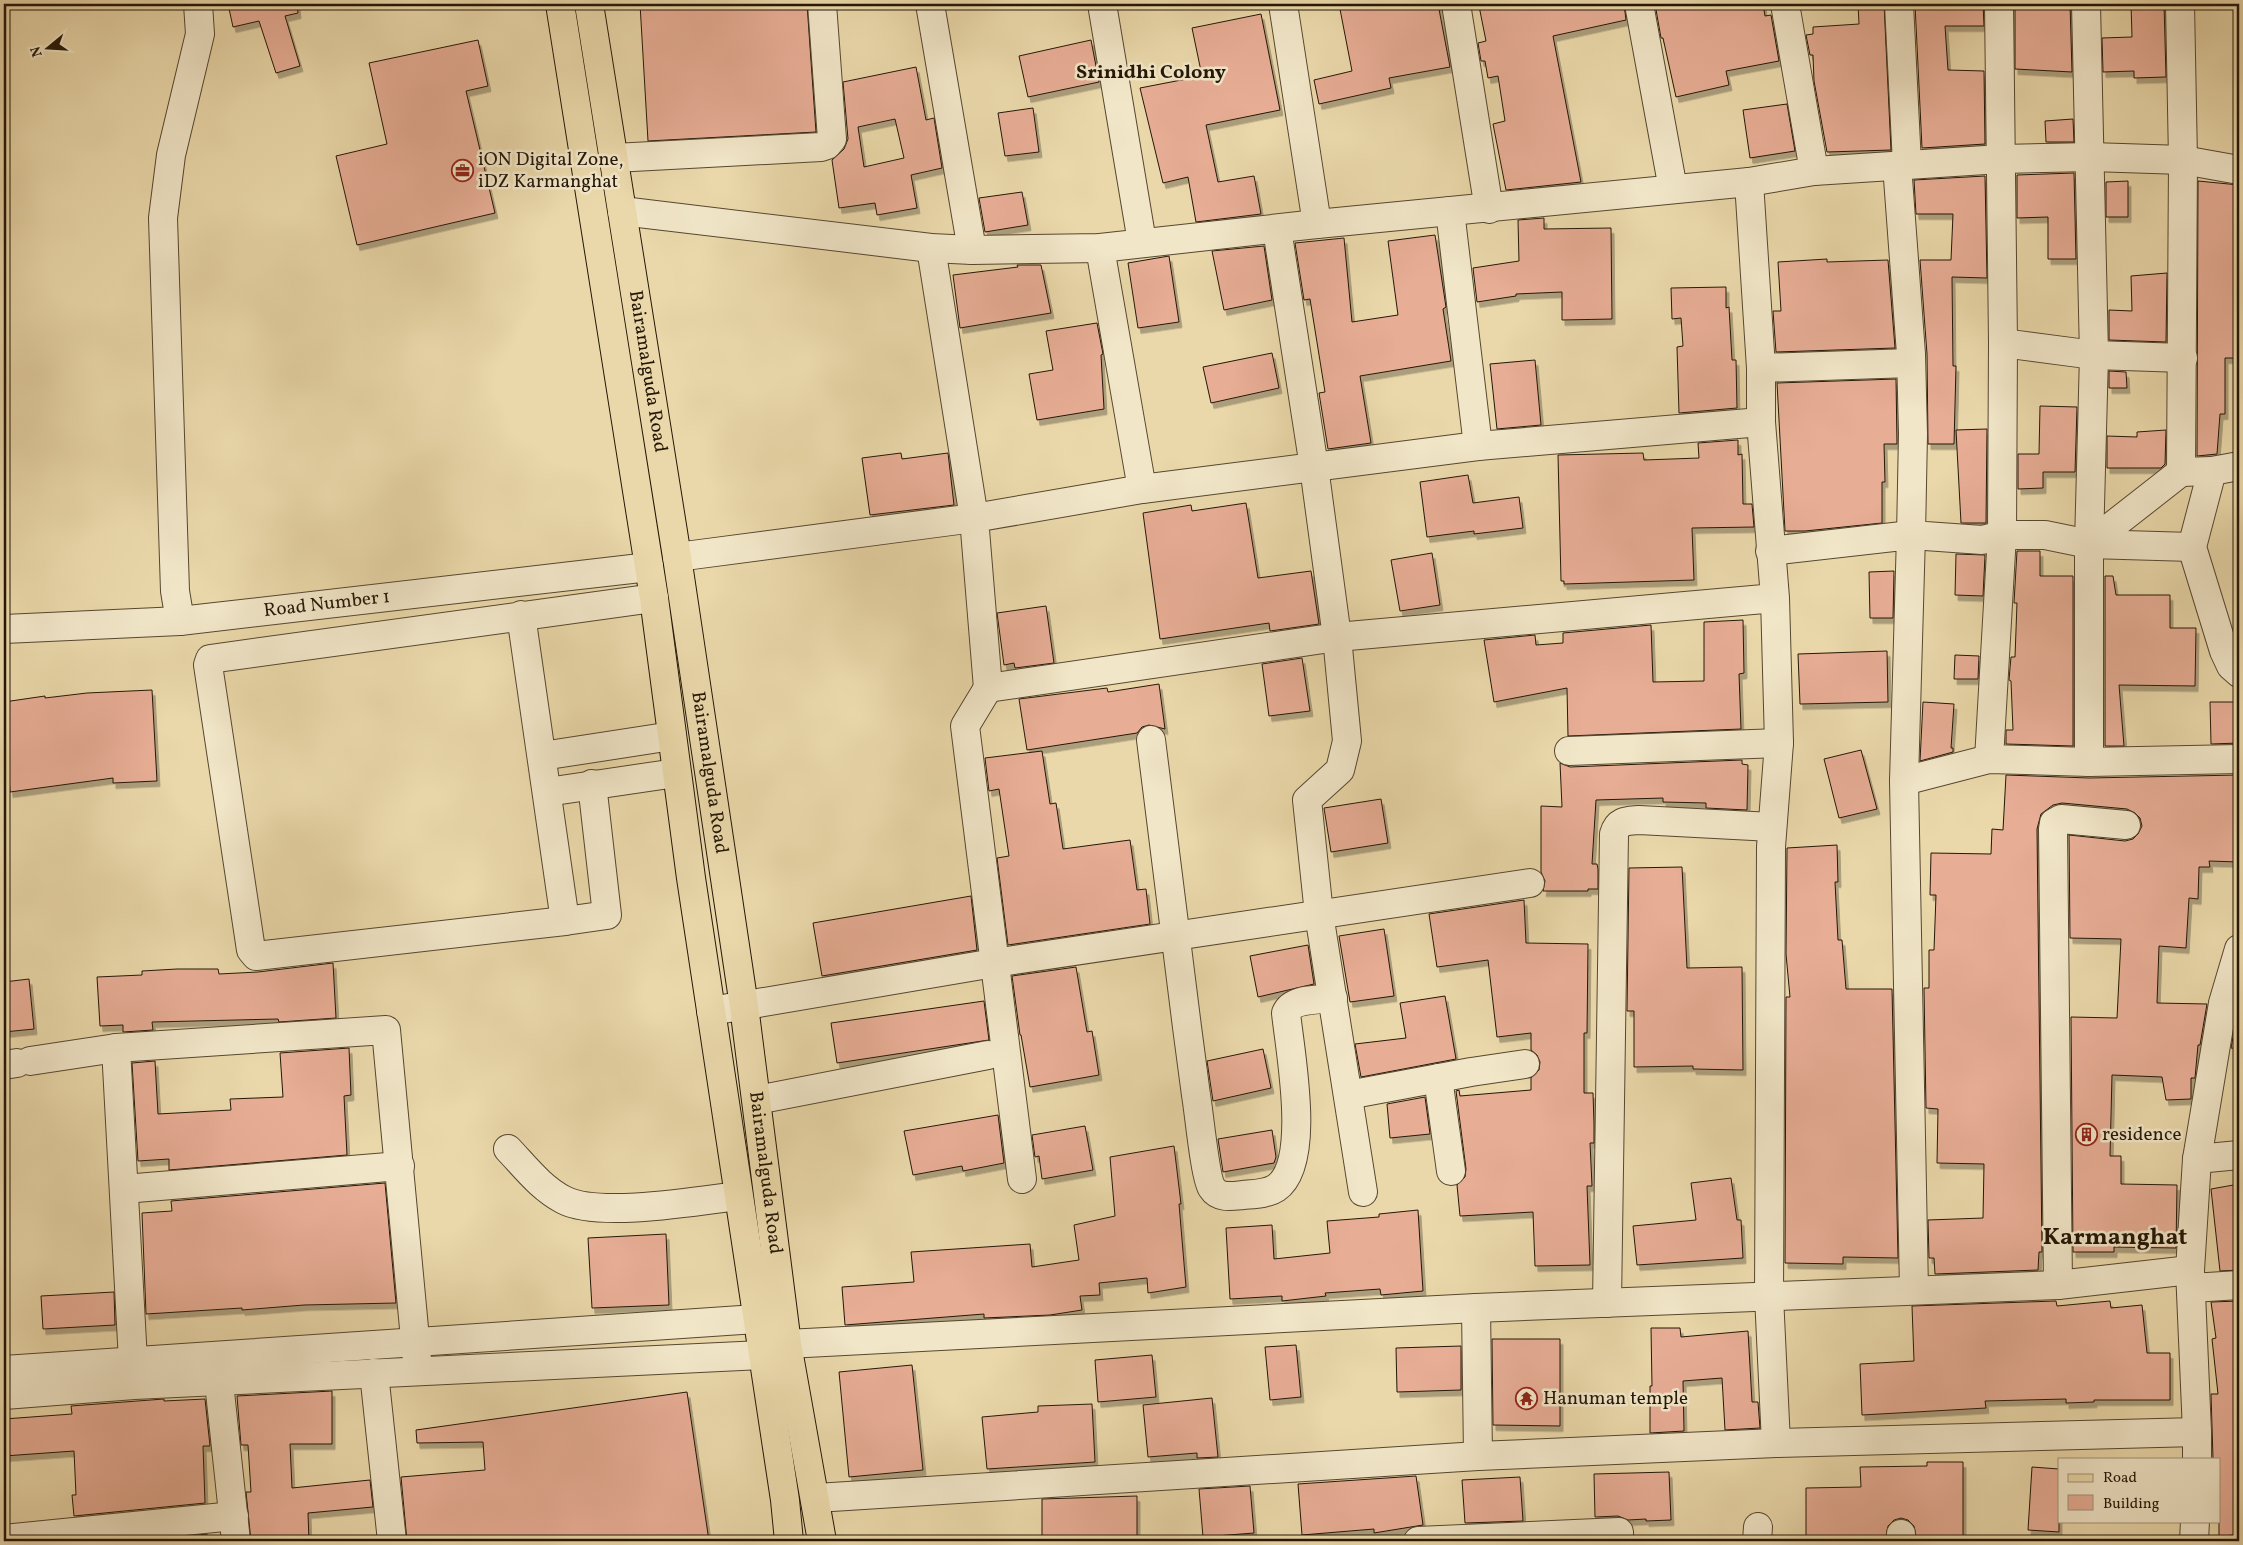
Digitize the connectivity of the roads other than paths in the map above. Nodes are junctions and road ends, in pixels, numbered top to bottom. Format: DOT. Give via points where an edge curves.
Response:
graph roads {
  1 [pos="198,4"];
  2 [pos="560,4"];
  3 [pos="590,4"];
  4 [pos="822,4"];
  5 [pos="930,4"];
  6 [pos="1102,4"];
  7 [pos="1283,4"];
  8 [pos="1456,4"];
  9 [pos="1639,4"];
  10 [pos="1785,4"];
  11 [pos="1900,4"];
  12 [pos="1999,4"];
  13 [pos="2086,4"];
  14 [pos="2180,4"];
  15 [pos="2091,157"];
  16 [pos="614,158"];
  17 [pos="2001,159"];
  18 [pos="2183,160"];
  19 [pos="1902,165"];
  20 [pos="2239,170"];
  21 [pos="1814,171"];
  22 [pos="1749,182"];
  23 [pos="1673,190"];
  24 [pos="1489,208"];
  25 [pos="622,211"];
  26 [pos="1450,211"];
  27 [pos="1317,224"];
  28 [pos="1277,229"];
  29 [pos="1142,242"];
  30 [pos="931,248"];
  31 [pos="1100,248"];
  32 [pos="972,250"];
  33 [pos="2003,343"];
  34 [pos="2094,355"];
  35 [pos="2183,358"];
  36 [pos="1911,363"];
  37 [pos="1761,368"];
  38 [pos="1761,422"];
  39 [pos="1478,446"];
  40 [pos="2239,466"];
  41 [pos="1314,467"];
  42 [pos="2212,471"];
  43 [pos="2181,472"];
  44 [pos="1142,489"];
  45 [pos="974,518"];
  46 [pos="1911,535"];
  47 [pos="2002,535"];
  48 [pos="2089,544"];
  49 [pos="2192,547"];
  50 [pos="1770,551"];
  51 [pos="677,556"];
  52 [pos="649,567"];
  53 [pos="654,598"];
  54 [pos="1775,598"];
  55 [pos="521,615"];
  56 [pos="180,621"];
  57 [pos="4,629"];
  58 [pos="1337,638"];
  59 [pos="2239,673"];
  60 [pos="988,688"];
  61 [pos="672,736"];
  62 [pos="1152,740"];
  63 [pos="1779,743"];
  64 [pos="1569,751"];
  65 [pos="542,756"];
  66 [pos="2239,759"];
  67 [pos="1989,760"];
  68 [pos="2089,762"];
  69 [pos="676,773"];
  70 [pos="1904,781"];
  71 [pos="592,784"];
  72 [pos="547,792"];
  73 [pos="2126,825"];
  74 [pos="1772,827"];
  75 [pos="1530,883"];
  76 [pos="1319,914"];
  77 [pos="565,922"];
  78 [pos="1175,936"];
  79 [pos="2239,949"];
  80 [pos="994,963"];
  81 [pos="1333,998"];
  82 [pos="744,1006"];
  83 [pos="711,1011"];
  84 [pos="116,1048"];
  85 [pos="988,1055"];
  86 [pos="17,1063"];
  87 [pos="1525,1064"];
  88 [pos="1438,1078"];
  89 [pos="1348,1095"];
  90 [pos="757,1100"];
  91 [pos="508,1149"];
  92 [pos="2239,1155"];
  93 [pos="2197,1159"];
  94 [pos="400,1166"];
  95 [pos="1451,1171"];
  96 [pos="1022,1179"];
  97 [pos="124,1189"];
  98 [pos="1363,1192"];
  99 [pos="738,1196"];
  100 [pos="2191,1279"];
  101 [pos="2058,1285"];
  102 [pos="2239,1285"];
  103 [pos="1914,1290"];
  104 [pos="1769,1296"];
  105 [pos="1607,1303"];
  106 [pos="1476,1308"];
  107 [pos="756,1319"];
  108 [pos="416,1342"];
  109 [pos="787,1344"];
  110 [pos="762,1355"];
  111 [pos="133,1361"];
  112 [pos="217,1368"];
  113 [pos="4,1370"];
  114 [pos="417,1371"];
  115 [pos="374,1373"];
  116 [pos="4,1394"];
  117 [pos="1776,1443"];
  118 [pos="2197,1446"];
  119 [pos="1478,1456"];
  120 [pos="816,1498"];
  121 [pos="2195,1522"];
  122 [pos="235,1529"];
  123 [pos="4,1540"];
  124 [pos="392,1541"];
  125 [pos="789,1541"];
  126 [pos="822,1541"];
  127 [pos="1418,1541"];
  128 [pos="1619,1541"];
  129 [pos="2194,1541"];
  1 -- 56 [label="street" via="200,34 171,155 163,218 175,591"];
  2 -- 52 [label="main road, Bairamalguda Road"];
  3 -- 16 [label="main road, Bairamalguda Road"];
  4 -- 16 [label="street" via="832,139 827,145"];
  5 -- 32 [label="street"];
  6 -- 29 [label="street"];
  7 -- 27 [label="street"];
  8 -- 24 [label="street"];
  9 -- 23 [label="street"];
  10 -- 21 [label="street"];
  11 -- 19 [label="street"];
  12 -- 17 [label="street"];
  13 -- 15 [label="street"];
  14 -- 18 [label="street"];
  15 -- 17 [label="street"];
  15 -- 18 [label="street"];
  15 -- 34 [label="street"];
  16 -- 25 [label="main road, Bairamalguda Road"];
  17 -- 19 [label="street"];
  17 -- 33 [label="street"];
  18 -- 20 [label="street"];
  18 -- 35 [label="street"];
  19 -- 21 [label="street"];
  19 -- 36 [label="street"];
  21 -- 22 [label="street"];
  22 -- 23 [label="street"];
  22 -- 37 [label="street"];
  23 -- 24 [label="street"];
  24 -- 26 [label="street"];
  25 -- 30 [label="street"];
  25 -- 51 [label="main road, Bairamalguda Road"];
  26 -- 27 [label="street"];
  26 -- 39 [label="street"];
  27 -- 28 [label="street"];
  28 -- 29 [label="street"];
  28 -- 41 [label="street"];
  29 -- 31 [label="street"];
  30 -- 32 [label="street"];
  30 -- 45 [label="street"];
  31 -- 32 [label="street"];
  31 -- 44 [label="street"];
  33 -- 34 [label="street"];
  33 -- 47 [label="street"];
  34 -- 35 [label="street"];
  34 -- 48 [label="street"];
  35 -- 43 [label="street"];
  36 -- 37 [label="street"];
  36 -- 46 [label="street"];
  37 -- 38 [label="street"];
  38 -- 39 [label="street"];
  38 -- 50 [label="street"];
  39 -- 41 [label="street"];
  40 -- 42 [label="street"];
  41 -- 44 [label="street"];
  41 -- 58 [label="street"];
  42 -- 43 [label="street"];
  42 -- 49 [label="street"];
  43 -- 48 [label="street"];
  44 -- 45 [label="street"];
  45 -- 51 [label="street"];
  45 -- 60 [label="street"];
  46 -- 47 [label="street" via="1982,540"];
  46 -- 50 [label="street"];
  46 -- 70 [label="street"];
  47 -- 48 [label="street" via="2045,535"];
  47 -- 67 [label="street"];
  48 -- 49 [label="street"];
  48 -- 68 [label="street"];
  49 -- 59 [label="street" via="2224,651 2231,666"];
  50 -- 54 [label="street"];
  51 -- 82 [label="main road, Bairamalguda Road"];
  52 -- 53 [label="main road, Bairamalguda Road"];
  52 -- 56 [label="street, Road Number 1"];
  53 -- 55 [label="street"];
  53 -- 61 [label="main road, Bairamalguda Road"];
  54 -- 58 [label="street"];
  54 -- 63 [label="street"];
  55 -- 65 [label="street"];
  55 -- 77 [label="street" via="212,658 208,665 251,950 256,956"];
  56 -- 57 [label="street, Road Number 1"];
  58 -- 60 [label="street"];
  58 -- 76 [label="street" via="1347,741 1340,770 1307,800"];
  60 -- 80 [label="street" via="965,726"];
  61 -- 65 [label="street"];
  61 -- 69 [label="main road, Bairamalguda Road"];
  62 -- 78 [label="street"];
  63 -- 64 [label="street"];
  63 -- 74 [label="street"];
  65 -- 72 [label="street"];
  66 -- 68 [label="street"];
  67 -- 68 [label="street"];
  67 -- 70 [label="street"];
  69 -- 71 [label="street"];
  69 -- 83 [label="main road, Bairamalguda Road"];
  70 -- 103 [label="street"];
  71 -- 72 [label="street"];
  71 -- 77 [label="street" via="607,915"];
  72 -- 77 [label="street"];
  73 -- 101 [label="street" via="2061,819 2054,823 2053,829"];
  74 -- 104 [label="street"];
  74 -- 105 [label="street" via="1640,820 1623,821 1616,826"];
  75 -- 76 [label="street"];
  76 -- 78 [label="street"];
  76 -- 81 [label="street"];
  78 -- 80 [label="street"];
  78 -- 81 [label="street" via="1209,1178 1212,1188 1219,1194 1227,1197 1268,1192 1285,1179 1296,1150 1297,1124 1286,1014 1295,1003"];
  79 -- 93 [label="street" via="2223,1003"];
  80 -- 82 [label="street"];
  80 -- 96 [label="street"];
  81 -- 89 [label="street"];
  82 -- 83 [label="street"];
  82 -- 90 [label="main road, Bairamalguda Road"];
  83 -- 99 [label="main road, Bairamalguda Road"];
  84 -- 86 [label="street"];
  84 -- 94 [label="street" via="386,1030"];
  84 -- 97 [label="street"];
  85 -- 90 [label="street"];
  87 -- 88 [label="street"];
  88 -- 89 [label="street"];
  88 -- 95 [label="street"];
  89 -- 98 [label="street"];
  90 -- 109 [label="main road, Bairamalguda Road"];
  91 -- 99 [label="street" via="542,1187 565,1201 585,1207 665,1205"];
  92 -- 93 [label="street"];
  93 -- 100 [label="street"];
  94 -- 97 [label="street"];
  94 -- 108 [label="street"];
  97 -- 111 [label="street"];
  99 -- 107 [label="main road, Bairamalguda Road"];
  100 -- 101 [label="street"];
  100 -- 102 [label="street"];
  100 -- 118 [label="street"];
  101 -- 103 [label="street"];
  103 -- 104 [label="street"];
  104 -- 105 [label="street"];
  104 -- 117 [label="street"];
  105 -- 106 [label="street"];
  106 -- 109 [label="street"];
  106 -- 119 [label="street"];
  107 -- 108 [label="street"];
  107 -- 110 [label="main road, Bairamalguda Road"];
  108 -- 112 [label="street"];
  108 -- 114 [label="street"];
  109 -- 120 [label="main road, Bairamalguda Road"];
  110 -- 114 [label="street"];
  110 -- 125 [label="main road, Bairamalguda Road"];
  111 -- 112 [label="street"];
  111 -- 113 [label="street"];
  112 -- 115 [label="street"];
  112 -- 116 [label="street"];
  112 -- 122 [label="street"];
  114 -- 115 [label="street"];
  115 -- 124 [label="street"];
  117 -- 118 [label="street"];
  117 -- 119 [label="street"];
  119 -- 120 [label="street"];
  120 -- 126 [label="main road, Bairamalguda Road"];
  121 -- 129 [label="street"];
  122 -- 123 [label="street"];
  127 -- 128 [label="street" via="1618,1532"];
}
